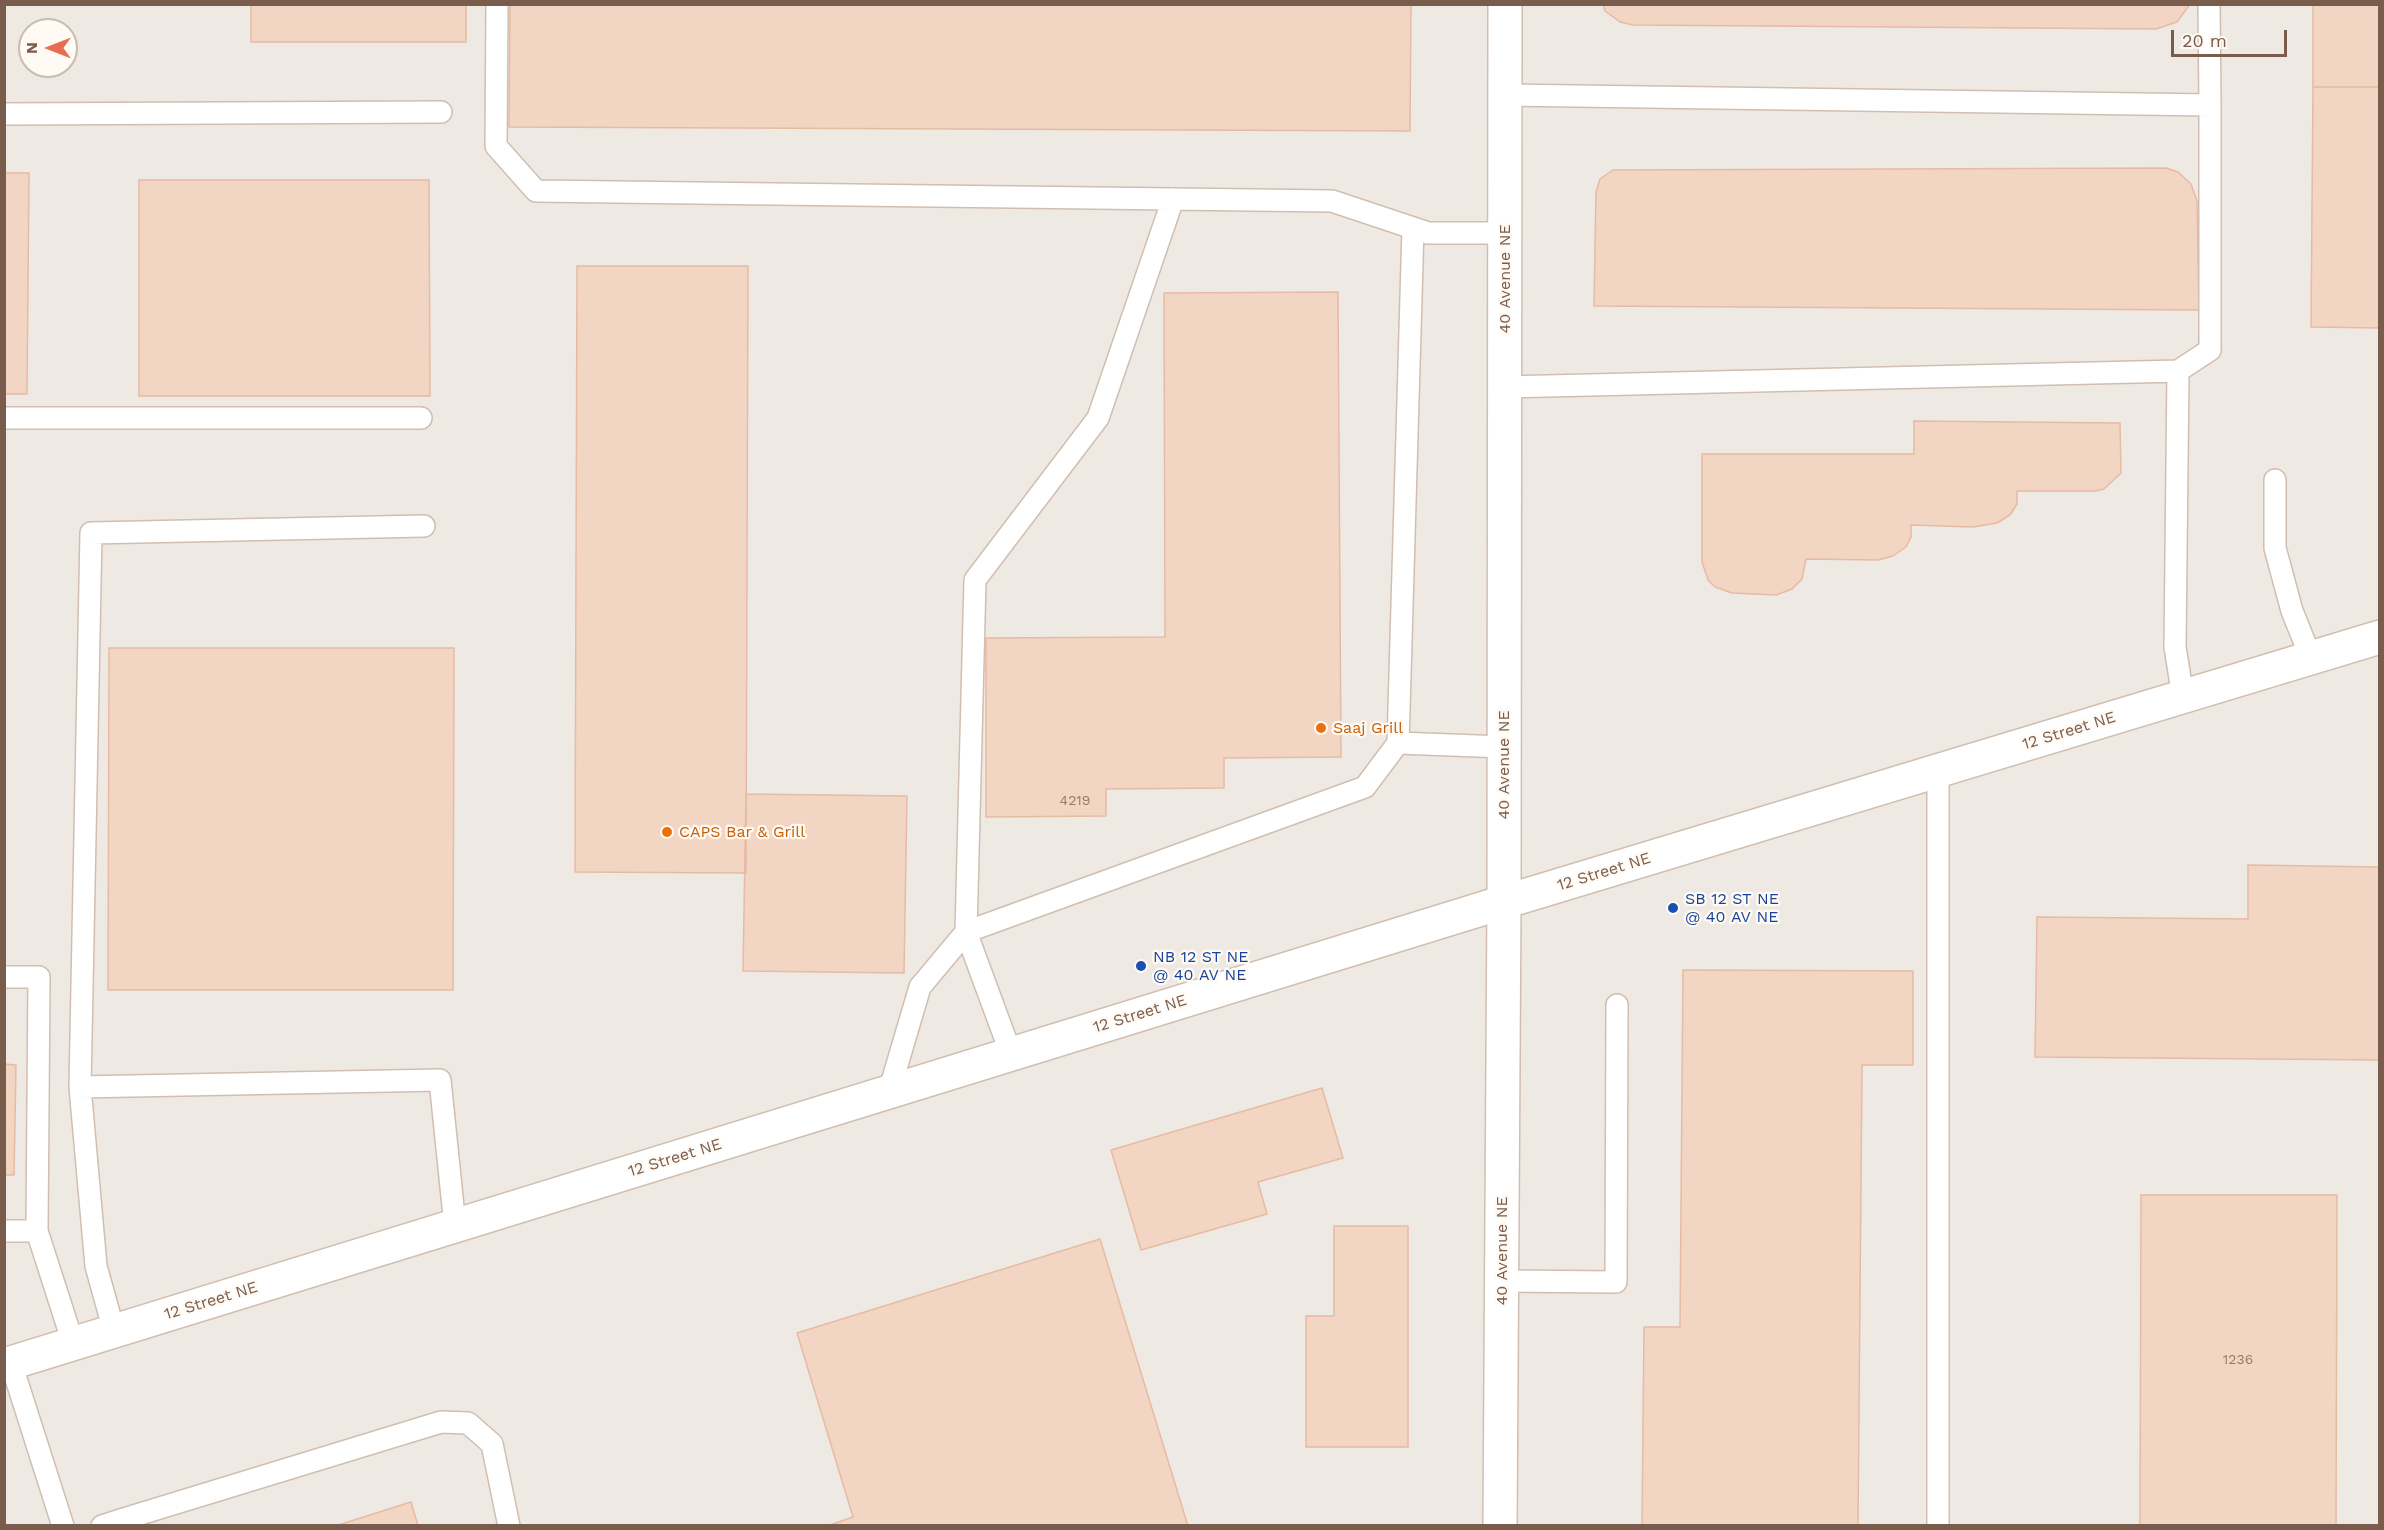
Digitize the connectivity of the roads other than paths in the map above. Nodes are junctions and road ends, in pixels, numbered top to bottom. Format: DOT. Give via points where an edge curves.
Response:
graph roads {
  1 [pos="497,4"];
  2 [pos="1505,4"];
  3 [pos="2210,4"];
  4 [pos="1505,95"];
  5 [pos="2210,105"];
  6 [pos="441,111"];
  7 [pos="4,114"];
  8 [pos="1173,199"];
  9 [pos="1413,228"];
  10 [pos="1505,233"];
  11 [pos="2178,371"];
  12 [pos="1505,387"];
  13 [pos="4,418"];
  14 [pos="421,418"];
  15 [pos="2275,480"];
  16 [pos="424,526"];
  17 [pos="2379,637"];
  18 [pos="2311,657"];
  19 [pos="2183,697"];
  20 [pos="1398,743"];
  21 [pos="1504,747"];
  22 [pos="1938,771"];
  23 [pos="1504,902"];
  24 [pos="966,932"];
  25 [pos="4,977"];
  26 [pos="1617,1005"];
  27 [pos="1011,1054"];
  28 [pos="80,1087"];
  29 [pos="889,1092"];
  30 [pos="455,1226"];
  31 [pos="4,1231"];
  32 [pos="37,1231"];
  33 [pos="1502,1281"];
  34 [pos="114,1331"];
  35 [pos="73,1343"];
  36 [pos="8,1364"];
  37 [pos="128,1522"];
  38 [pos="63,1526"];
  39 [pos="102,1526"];
  40 [pos="509,1526"];
  41 [pos="1500,1526"];
  42 [pos="1938,1526"];
  1 -- 8 [label="lane" via="496,146 536,191"];
  2 -- 4 [label="street, 40 Avenue NE"];
  3 -- 5 [label="lane"];
  4 -- 5 [label="lane"];
  4 -- 10 [label="street, 40 Avenue NE"];
  5 -- 11 [label="lane" via="2210,350"];
  6 -- 7 [label="lane"];
  8 -- 9 [label="lane" via="1332,201"];
  8 -- 24 [label="lane" via="1098,418 975,580"];
  9 -- 10 [label="lane" via="1428,233"];
  9 -- 20 [label="lane"];
  10 -- 12 [label="street, 40 Avenue NE"];
  11 -- 12 [label="lane"];
  11 -- 19 [label="lane" via="2175,646"];
  12 -- 21 [label="street, 40 Avenue NE"];
  13 -- 14 [label="lane"];
  15 -- 18 [label="lane" via="2275,548 2292,610"];
  16 -- 28 [label="lane" via="91,533"];
  17 -- 18 [label="street, 12 Street NE"];
  18 -- 19 [label="street, 12 Street NE"];
  19 -- 22 [label="street, 12 Street NE"];
  20 -- 21 [label="lane"];
  20 -- 24 [label="lane" via="1365,787"];
  21 -- 23 [label="street, 40 Avenue NE"];
  22 -- 23 [label="street, 12 Street NE"];
  22 -- 42 [label="lane"];
  23 -- 27 [label="street, 12 Street NE"];
  23 -- 33 [label="street, 40 Avenue NE"];
  24 -- 27 [label="lane"];
  24 -- 29 [label="lane" via="920,987"];
  25 -- 32 [label="lane" via="39,977"];
  26 -- 33 [label="lane" via="1616,1282"];
  27 -- 29 [label="street, 12 Street NE"];
  28 -- 30 [label="lane" via="440,1080"];
  28 -- 34 [label="lane" via="96,1266"];
  29 -- 30 [label="street, 12 Street NE"];
  30 -- 34 [label="street, 12 Street NE"];
  31 -- 32 [label="lane"];
  32 -- 35 [label="lane"];
  33 -- 41 [label="street, 40 Avenue NE"];
  34 -- 35 [label="street, 12 Street NE"];
  35 -- 36 [label="street, 12 Street NE"];
  36 -- 38 [label="lane"];
  37 -- 39 [label="lane"];
  37 -- 40 [label="lane" via="441,1422 468,1423 492,1444"];
}
